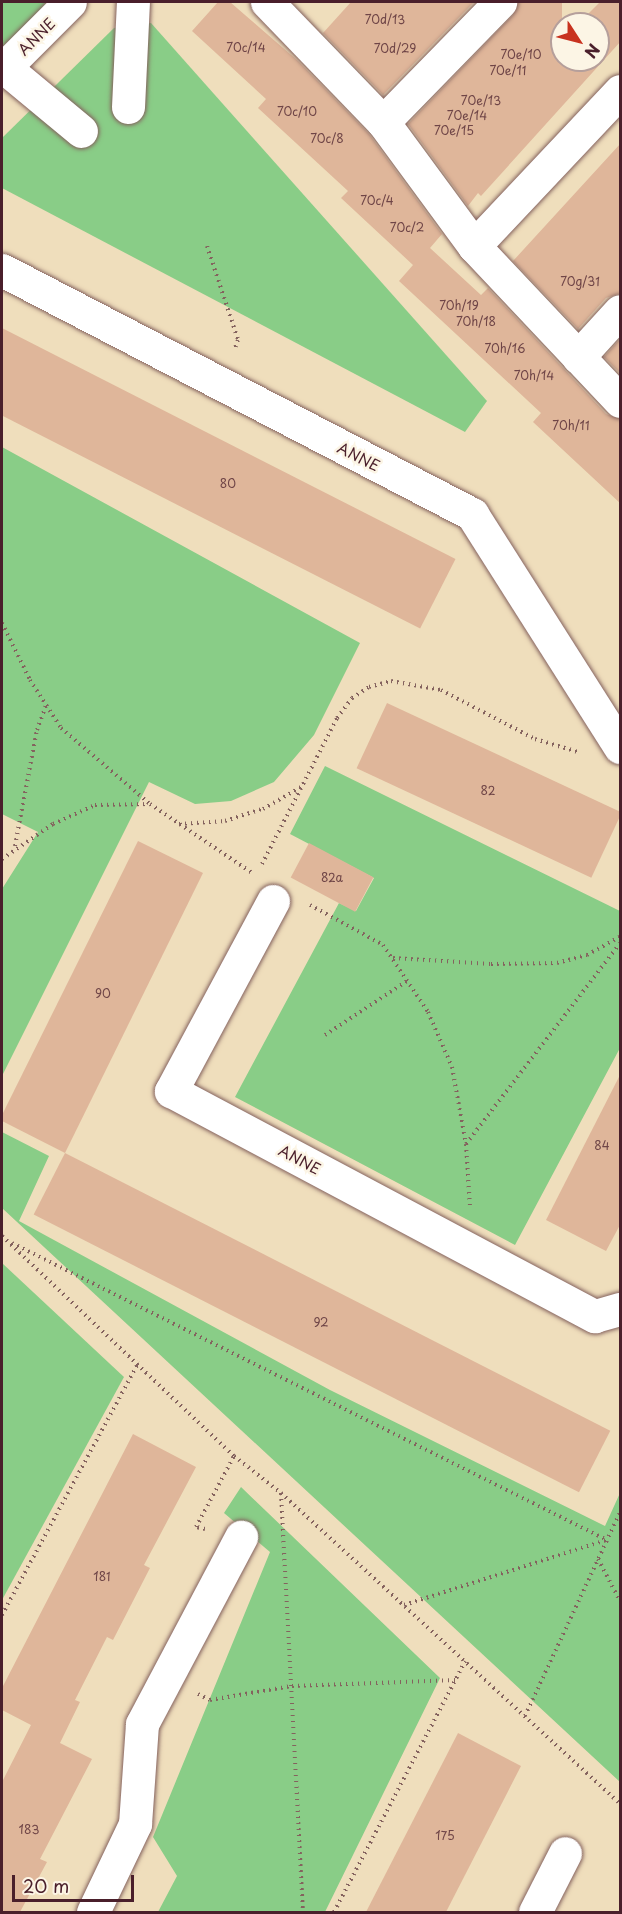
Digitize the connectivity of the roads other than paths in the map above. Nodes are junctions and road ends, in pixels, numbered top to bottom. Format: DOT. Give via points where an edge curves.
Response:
graph roads {
  1 [pos="70,2"];
  2 [pos="133,2"];
  3 [pos="500,2"];
  4 [pos="283,6"];
  5 [pos="3,69"];
  6 [pos="621,91"];
  7 [pos="128,107"];
  8 [pos="383,122"];
  9 [pos="81,131"];
  10 [pos="474,246"];
  11 [pos="2,270"];
  12 [pos="621,311"];
  13 [pos="578,357"];
  14 [pos="621,401"];
  15 [pos="621,747"];
  16 [pos="265,888"];
  17 [pos="621,1308"];
  18 [pos="241,1537"];
  19 [pos="565,1853"];
  20 [pos="93,1912"];
  21 [pos="535,1912"];
  1 -- 5 [label="street, ANNE"];
  2 -- 7 [label="street"];
  3 -- 8 [label="street"];
  4 -- 8 [label="street"];
  5 -- 9 [label="street"];
  6 -- 10 [label="street"];
  8 -- 10 [label="street"];
  10 -- 13 [label="street"];
  11 -- 15 [label="street, ANNE" via="472,514"];
  12 -- 13 [label="street"];
  13 -- 14 [label="street"];
  16 -- 17 [label="street, ANNE" via="171,1091 595,1316"];
  18 -- 20 [label="street" via="142,1724 135,1824"];
  19 -- 21 [label="street"];
}
